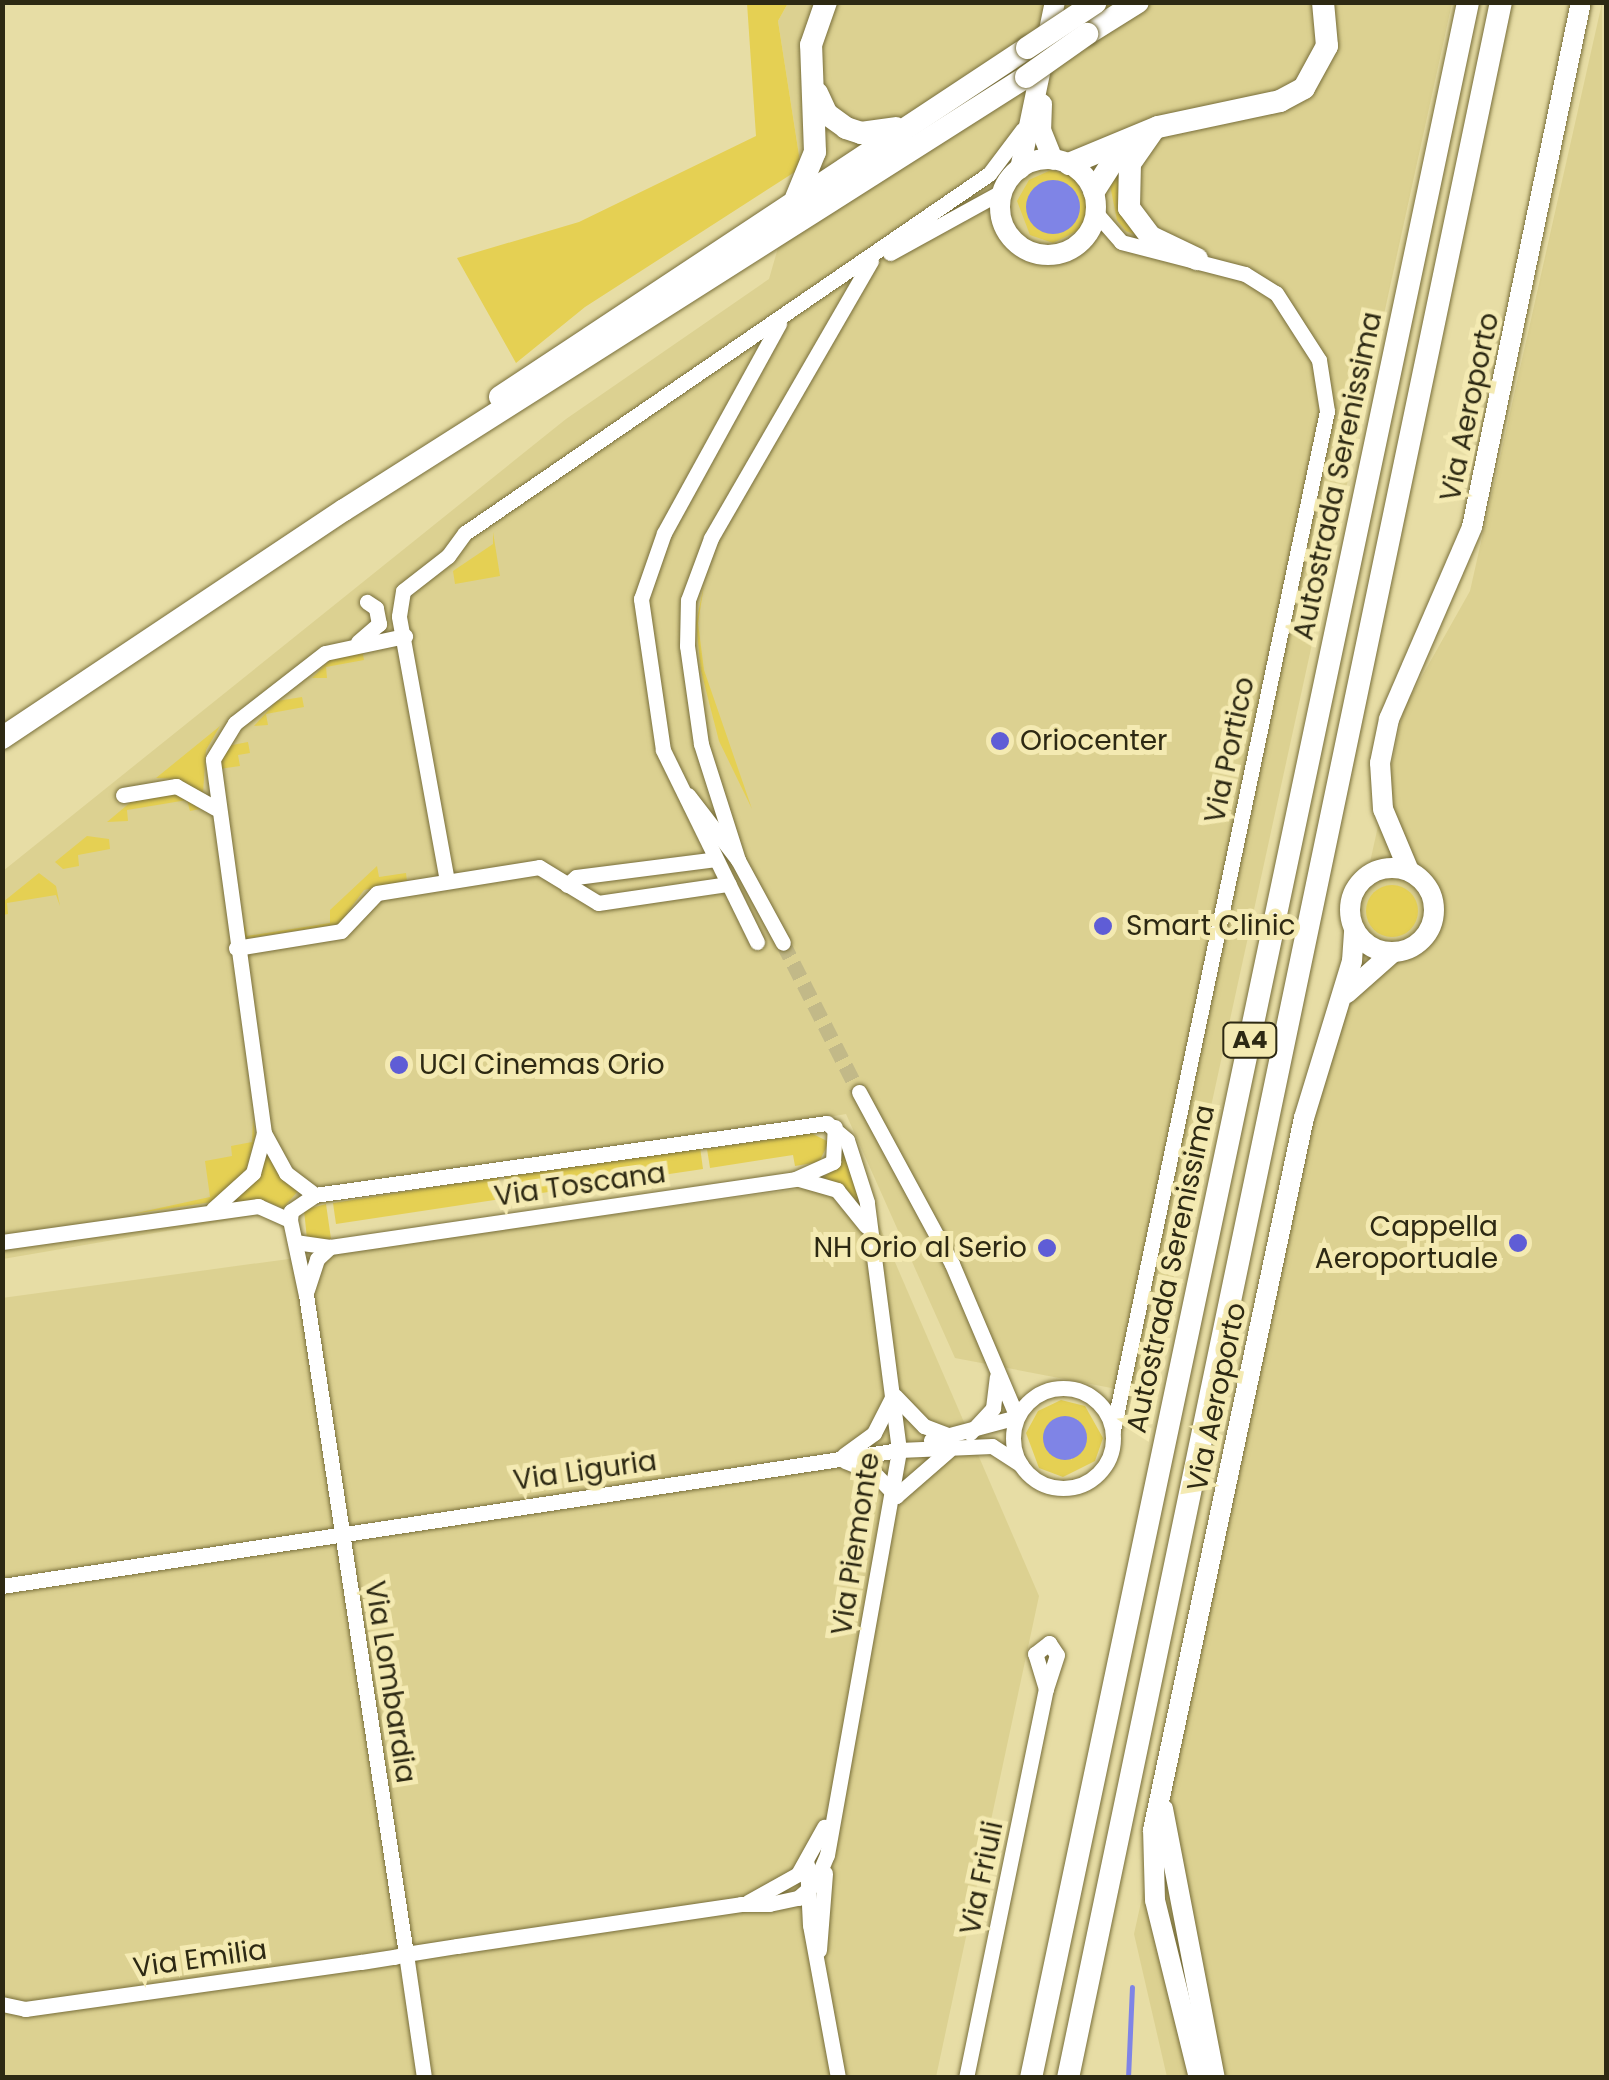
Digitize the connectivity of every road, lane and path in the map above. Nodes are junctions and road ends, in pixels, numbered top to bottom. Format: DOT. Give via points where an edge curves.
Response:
graph roads {
  1 [pos="826,2"];
  2 [pos="1055,2"];
  3 [pos="1065,2"];
  4 [pos="1095,2"];
  5 [pos="1138,2"];
  6 [pos="1324,2"];
  7 [pos="1468,2"];
  8 [pos="1501,2"];
  9 [pos="1581,2"];
  10 [pos="811,81"];
  11 [pos="1030,116"];
  12 [pos="908,124"];
  13 [pos="1158,126"];
  14 [pos="1126,142"];
  15 [pos="1061,162"];
  16 [pos="1020,169"];
  17 [pos="1003,191"];
  18 [pos="794,201"];
  19 [pos="1095,202"];
  20 [pos="880,250"];
  21 [pos="1197,259"];
  22 [pos="784,316"];
  23 [pos="825,346"];
  24 [pos="344,510"];
  25 [pos="367,602"];
  26 [pos="405,636"];
  27 [pos="354,644"];
  28 [pos="2,738"];
  29 [pos="679,784"];
  30 [pos="124,795"];
  31 [pos="214,808"];
  32 [pos="1383,809"];
  33 [pos="716,859"];
  34 [pos="738,860"];
  35 [pos="1409,872"];
  36 [pos="1366,877"];
  37 [pos="446,882"];
  38 [pos="728,884"];
  39 [pos="566,885"];
  40 [pos="1354,929"];
  41 [pos="757,942"];
  42 [pos="782,943"];
  43 [pos="236,948"];
  44 [pos="1392,953"];
  45 [pos="1334,1010"];
  46 [pos="859,1092"];
  47 [pos="834,1127"];
  48 [pos="264,1133"];
  49 [pos="795,1179"];
  50 [pos="315,1196"];
  51 [pos="209,1211"];
  52 [pos="290,1220"];
  53 [pos="869,1231"];
  54 [pos="2,1242"];
  55 [pos="295,1242"];
  56 [pos="330,1247"];
  57 [pos="306,1295"];
  58 [pos="997,1371"];
  59 [pos="894,1394"];
  60 [pos="1017,1418"];
  61 [pos="1113,1430"];
  62 [pos="970,1433"];
  63 [pos="953,1441"];
  64 [pos="899,1450"];
  65 [pos="836,1460"];
  66 [pos="1020,1465"];
  67 [pos="896,1496"];
  68 [pos="341,1532"];
  69 [pos="2,1586"];
  70 [pos="1046,1690"];
  71 [pos="1162,1797"];
  72 [pos="832,1805"];
  73 [pos="827,1856"];
  74 [pos="807,1864"];
  75 [pos="806,1892"];
  76 [pos="741,1904"];
  77 [pos="406,1954"];
  78 [pos="818,1959"];
  79 [pos="2,2004"];
  80 [pos="424,2078"];
  81 [pos="838,2078"];
  82 [pos="966,2078"];
  83 [pos="1031,2078"];
  84 [pos="1068,2078"];
  85 [pos="1198,2078"];
  86 [pos="1214,2078"];
  1 -- 10 [label="highway" via="811,45"];
  2 -- 11 [label="main road"];
  3 -- 15 [label="main road, Via Portico" via="1041,130"];
  4 -- 12 [label="highway, bridge"];
  5 -- 24 [label="highway, bridge"];
  6 -- 13 [label="highway" via="1327,46 1304,88 1280,101"];
  7 -- 83 [label="highway, Autostrada Serenissima / A4"];
  8 -- 84 [label="highway, A4"];
  9 -- 32 [label="main road, Via Aeroporto" via="1472,528 1441,608 1397,692 1380,763"];
  10 -- 12 [label="highway" via="827,114 846,128 879,133"];
  10 -- 18 [label="highway" via="815,152"];
  11 -- 16 [label="main road"];
  11 -- 20 [label="street" via="989,174"];
  12 -- 18 [label="highway"];
  13 -- 14 [label="highway"];
  13 -- 21 [label="highway" via="1130,163 1128,208 1151,237"];
  14 -- 15 [label="highway"];
  14 -- 19 [label="highway"];
  15 -- 16 [label="main road"];
  15 -- 19 [label="main road, Via Portico"];
  16 -- 17 [label="main road"];
  17 -- 19 [label="main road" via="1003,224 1024,249 1040,255 1072,250"];
  17 -- 23 [label="street" via="892,252"];
  18 -- 24 [label="highway" via="415,454"];
  19 -- 21 [label="street, Via Portico" via="1121,242"];
  20 -- 22 [label="street"];
  20 -- 23 [label="street"];
  21 -- 61 [label="street, Via Portico" via="1260,282 1289,307 1319,360 1327,427"];
  22 -- 26 [label="street" via="466,533 398,599"];
  22 -- 29 [label="street" via="740,388 643,582 663,750"];
  23 -- 34 [label="street" via="711,538 688,600 700,744"];
  24 -- 28 [label="highway"];
  25 -- 27 [label="street" via="376,608 379,624"];
  26 -- 27 [label="street"];
  26 -- 37 [label="street"];
  27 -- 31 [label="street" via="325,653 223,735 211,770"];
  29 -- 33 [label="street"];
  29 -- 34 [label="street"];
  30 -- 31 [label="street" via="176,786"];
  31 -- 43 [label="street"];
  32 -- 35 [label="main road, Via Aeroporto"];
  32 -- 36 [label="main road, Via Aeroporto" via="1379,854"];
  33 -- 38 [label="street"];
  33 -- 39 [label="street" via="576,877"];
  34 -- 42 [label="street"];
  35 -- 36 [label="main road" via="1386,868"];
  35 -- 44 [label="main road" via="1430,892 1433,921 1417,944"];
  36 -- 40 [label="main road" via="1351,901"];
  37 -- 39 [label="street" via="540,867"];
  37 -- 43 [label="street" via="370,896 341,931"];
  38 -- 39 [label="street" via="598,903"];
  38 -- 41 [label="street"];
  40 -- 44 [label="main road" via="1372,948"];
  40 -- 45 [label="main road, Via Aeroporto" via="1352,961"];
  43 -- 48 [label="street"];
  44 -- 45 [label="main road, Via Aeroporto" via="1371,965"];
  45 -- 71 [label="main road, Via Aeroporto" via="1304,1118"];
  46 -- 58 [label="street" via="952,1264"];
  47 -- 49 [label="street, Via Toscana" via="834,1162"];
  47 -- 50 [label="street" via="812,1121"];
  47 -- 53 [label="street, Via Piemonte" via="858,1169"];
  48 -- 50 [label="street" via="286,1173"];
  48 -- 51 [label="street" via="253,1173"];
  49 -- 53 [label="street, Via Piemonte" via="837,1190"];
  49 -- 56 [label="street, Via Toscana"];
  50 -- 52 [label="street" via="297,1204"];
  51 -- 52 [label="street" via="267,1207"];
  51 -- 54 [label="street"];
  52 -- 55 [label="street, Via Lombardia"];
  53 -- 59 [label="street, Via Piemonte"];
  55 -- 56 [label="street, Via Toscana"];
  55 -- 57 [label="street, Via Lombardia"];
  56 -- 57 [label="street" via="317,1259"];
  57 -- 68 [label="street, Via Lombardia"];
  58 -- 60 [label="street"];
  58 -- 62 [label="street" via="993,1408"];
  59 -- 63 [label="street, Via Liguria" via="924,1426"];
  59 -- 64 [label="street, Via Piemonte"];
  59 -- 65 [label="street, Via Liguria" via="874,1433"];
  60 -- 61 [label="street" via="1035,1396 1064,1388 1096,1400"];
  60 -- 62 [label="street, Via Liguria"];
  60 -- 66 [label="street" via="1013,1442"];
  61 -- 66 [label="street" via="1108,1460 1081,1486 1040,1484"];
  62 -- 63 [label="street, Via Liguria"];
  63 -- 64 [label="street, Via Liguria"];
  63 -- 66 [label="street, Via Liguria" via="992,1446"];
  63 -- 67 [label="street"];
  64 -- 65 [label="street, Via Liguria"];
  64 -- 67 [label="street, Via Piemonte"];
  65 -- 67 [label="street" via="874,1473"];
  65 -- 68 [label="street, Via Liguria"];
  67 -- 72 [label="street, Via Piemonte"];
  68 -- 69 [label="street"];
  68 -- 77 [label="street, Via Lombardia"];
  70 -- 82 [label="street, Via Friuli"];
  71 -- 85 [label="main road, Via Aeroporto" via="1151,1846 1154,1889"];
  71 -- 86 [label="main road, Via Aeroporto"];
  72 -- 73 [label="street, Via Piemonte"];
  72 -- 74 [label="street, Via Piemonte"];
  73 -- 75 [label="street, Via Piemonte"];
  73 -- 78 [label="street"];
  74 -- 75 [label="street"];
  74 -- 76 [label="street" via="783,1886"];
  75 -- 76 [label="street" via="786,1902"];
  75 -- 78 [label="street"];
  76 -- 77 [label="street"];
  77 -- 79 [label="street, Via Emilia" via="25,2010"];
  77 -- 80 [label="street, Via Lombardia"];
  78 -- 81 [label="street"];
}
